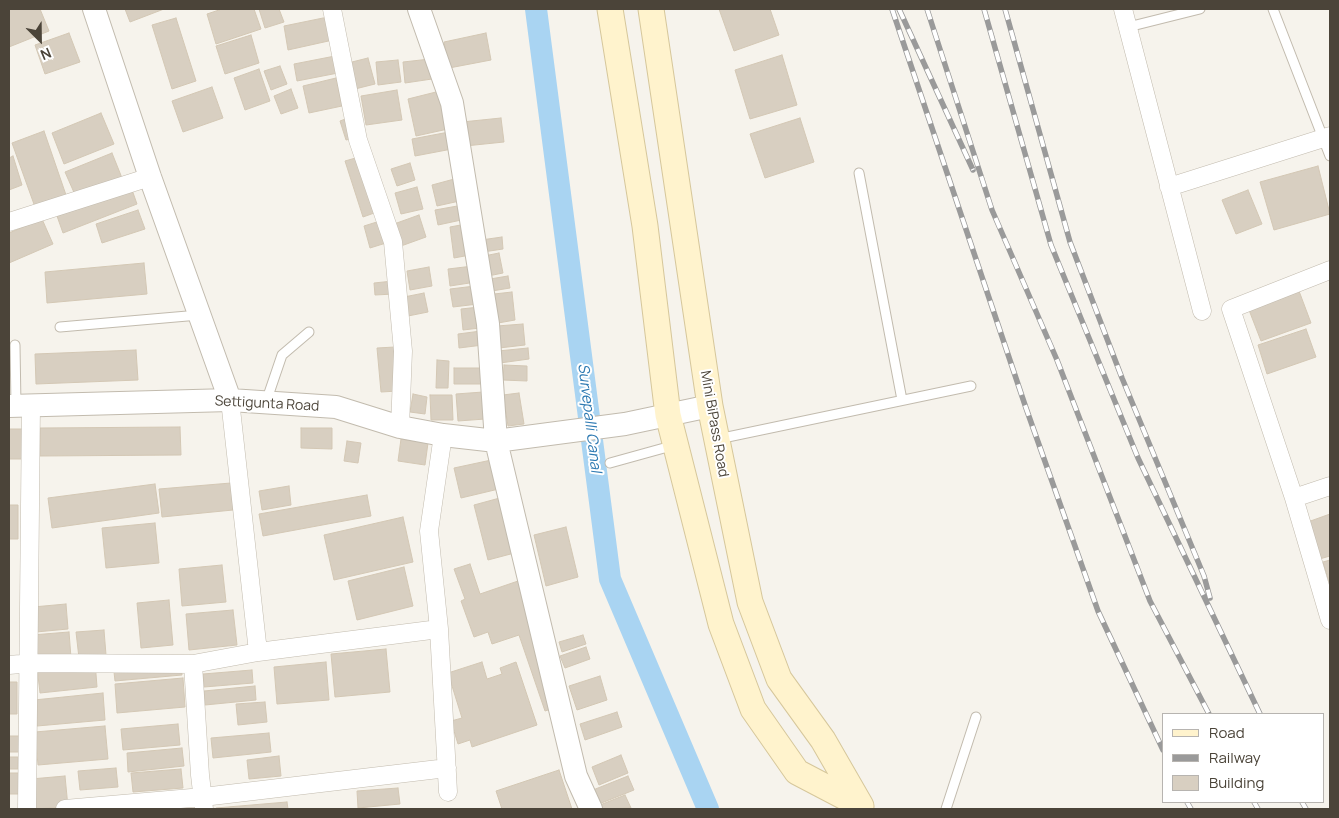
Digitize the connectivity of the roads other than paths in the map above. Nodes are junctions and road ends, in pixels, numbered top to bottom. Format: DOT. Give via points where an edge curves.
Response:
graph roads {
  1 [pos="94,9"];
  2 [pos="332,9"];
  3 [pos="419,9"];
  4 [pos="610,9"];
  5 [pos="651,9"];
  6 [pos="1123,9"];
  7 [pos="1200,9"];
  8 [pos="1273,9"];
  9 [pos="1128,27"];
  10 [pos="1328,137"];
  11 [pos="1330,156"];
  12 [pos="859,173"];
  13 [pos="150,177"];
  14 [pos="1169,186"];
  15 [pos="9,222"];
  16 [pos="1330,270"];
  17 [pos="1202,311"];
  18 [pos="199,315"];
  19 [pos="60,327"];
  20 [pos="309,332"];
  21 [pos="15,345"];
  22 [pos="971,386"];
  23 [pos="230,400"];
  24 [pos="902,400"];
  25 [pos="266,403"];
  26 [pos="19,405"];
  27 [pos="710,406"];
  28 [pos="668,415"];
  29 [pos="400,427"];
  30 [pos="444,435"];
  31 [pos="715,439"];
  32 [pos="496,440"];
  33 [pos="675,445"];
  34 [pos="610,462"];
  35 [pos="1330,486"];
  36 [pos="1294,498"];
  37 [pos="1326,587"];
  38 [pos="1330,620"];
  39 [pos="439,629"];
  40 [pos="258,652"];
  41 [pos="193,664"];
  42 [pos="29,665"];
  43 [pos="9,666"];
  44 [pos="976,717"];
  45 [pos="447,768"];
  46 [pos="448,792"];
  47 [pos="203,803"];
  48 [pos="862,807"];
  49 [pos="27,809"];
  50 [pos="65,809"];
  51 [pos="591,809"];
  52 [pos="946,809"];
  1 -- 13 [label="street"];
  2 -- 29 [label="street" via="358,140 393,242 404,351"];
  3 -- 32 [label="street" via="452,103 488,324"];
  4 -- 28 [label="main road" via="645,226"];
  5 -- 27 [label="main road, Mini BiPass Road"];
  6 -- 9 [label="street"];
  7 -- 9 [label="lane"];
  8 -- 10 [label="lane"];
  9 -- 14 [label="street"];
  10 -- 11 [label="lane"];
  10 -- 14 [label="street"];
  12 -- 24 [label="lane"];
  13 -- 15 [label="street"];
  13 -- 18 [label="street"];
  14 -- 17 [label="street"];
  16 -- 36 [label="street" via="1231,309"];
  18 -- 19 [label="lane"];
  18 -- 23 [label="street"];
  20 -- 25 [label="lane" via="282,355"];
  21 -- 26 [label="lane"];
  22 -- 24 [label="lane"];
  23 -- 25 [label="street, Settigunta Road"];
  23 -- 26 [label="street, Settigunta Road"];
  23 -- 40 [label="street"];
  24 -- 31 [label="lane"];
  25 -- 29 [label="street, Settigunta Road" via="336,407"];
  26 -- 42 [label="street"];
  27 -- 28 [label="street, Settigunta Road"];
  27 -- 31 [label="main road, Mini BiPass Road"];
  28 -- 32 [label="street, Settigunta Road" via="626,424"];
  28 -- 33 [label="main road"];
  29 -- 30 [label="street, Settigunta Road"];
  30 -- 32 [label="street, Settigunta Road"];
  30 -- 39 [label="street" via="429,531"];
  31 -- 48 [label="main road, Mini BiPass Road" via="750,602 779,679 823,740"];
  32 -- 51 [label="street" via="576,776"];
  33 -- 34 [label="lane"];
  33 -- 48 [label="main road" via="721,624 753,709 797,772"];
  35 -- 36 [label="street"];
  36 -- 37 [label="street"];
  37 -- 38 [label="street"];
  39 -- 40 [label="street"];
  39 -- 45 [label="street"];
  40 -- 41 [label="street"];
  41 -- 42 [label="street"];
  41 -- 47 [label="street"];
  42 -- 43 [label="street"];
  42 -- 49 [label="street"];
  44 -- 52 [label="lane"];
  45 -- 46 [label="street"];
  45 -- 47 [label="street"];
  47 -- 50 [label="street"];
}
